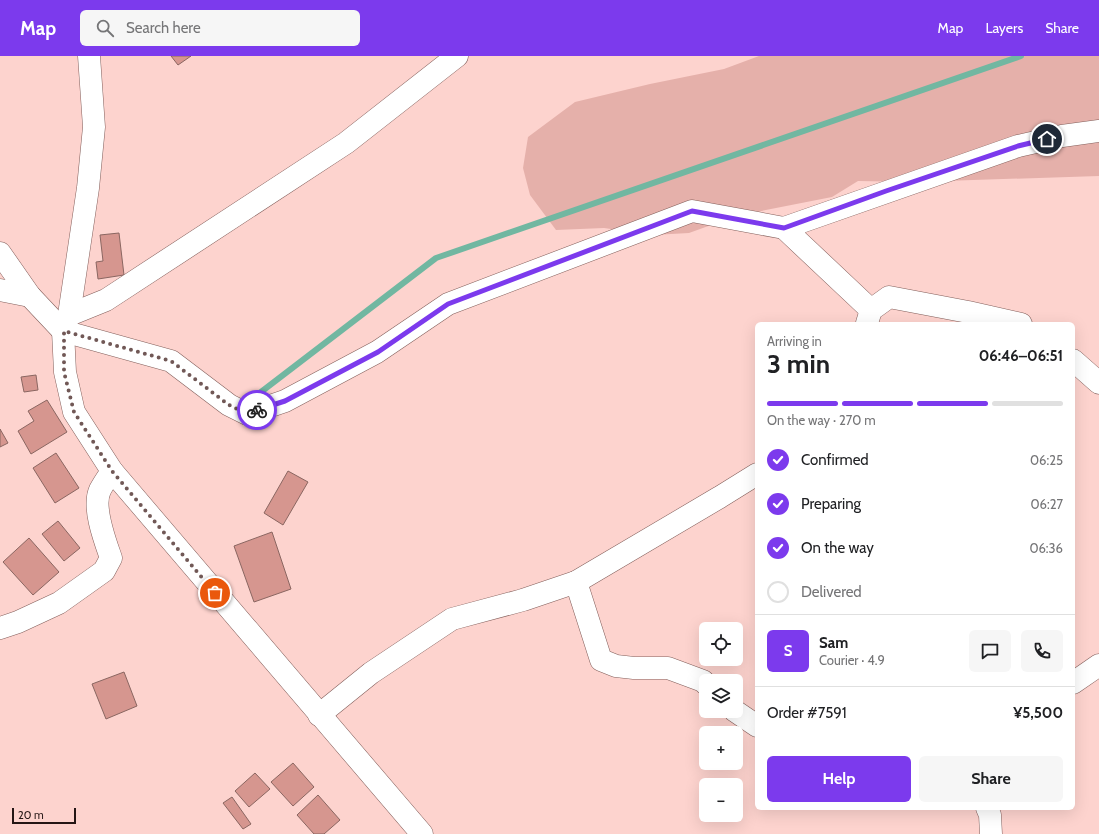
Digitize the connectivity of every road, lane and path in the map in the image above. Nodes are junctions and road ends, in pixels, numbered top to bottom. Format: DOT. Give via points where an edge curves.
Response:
graph roads {
  1 [pos="89,56"];
  2 [pos="457,56"];
  3 [pos="1099,131"];
  4 [pos="784,228"];
  5 [pos="0,253"];
  6 [pos="0,290"];
  7 [pos="30,296"];
  8 [pos="869,317"];
  9 [pos="1012,322"];
  10 [pos="66,323"];
  11 [pos="1075,362"];
  12 [pos="1099,383"];
  13 [pos="112,471"];
  14 [pos="755,475"];
  15 [pos="576,582"];
  16 [pos="0,628"];
  17 [pos="1099,665"];
  18 [pos="699,680"];
  19 [pos="1075,682"];
  20 [pos="319,715"];
  21 [pos="743,716"];
  22 [pos="755,725"];
  23 [pos="989,810"];
  24 [pos="422,834"];
  25 [pos="990,834"];
  1 -- 10 [label="street" via="94,126 88,188"];
  2 -- 10 [label="street" via="346,143 106,300"];
  3 -- 4 [label="street" via="1018,146"];
  4 -- 8 [label="street"];
  4 -- 10 [label="street" via="692,211 448,304 378,352 285,401 247,414 229,405 171,361"];
  5 -- 7 [label="street"];
  6 -- 7 [label="street"];
  7 -- 10 [label="street"];
  8 -- 9 [label="street" via="889,297"];
  10 -- 13 [label="street" via="64,372 74,412"];
  11 -- 12 [label="street"];
  13 -- 16 [label="street" via="99,491 97,509 111,558 104,571 59,603"];
  13 -- 20 [label="street"];
  14 -- 15 [label="street"];
  15 -- 18 [label="street" via="601,660 616,666 668,668"];
  15 -- 20 [label="street" via="523,600 452,619 371,673"];
  17 -- 19 [label="street"];
  20 -- 24 [label="street"];
  21 -- 22 [label="street"];
  23 -- 25 [label="street"];
}
